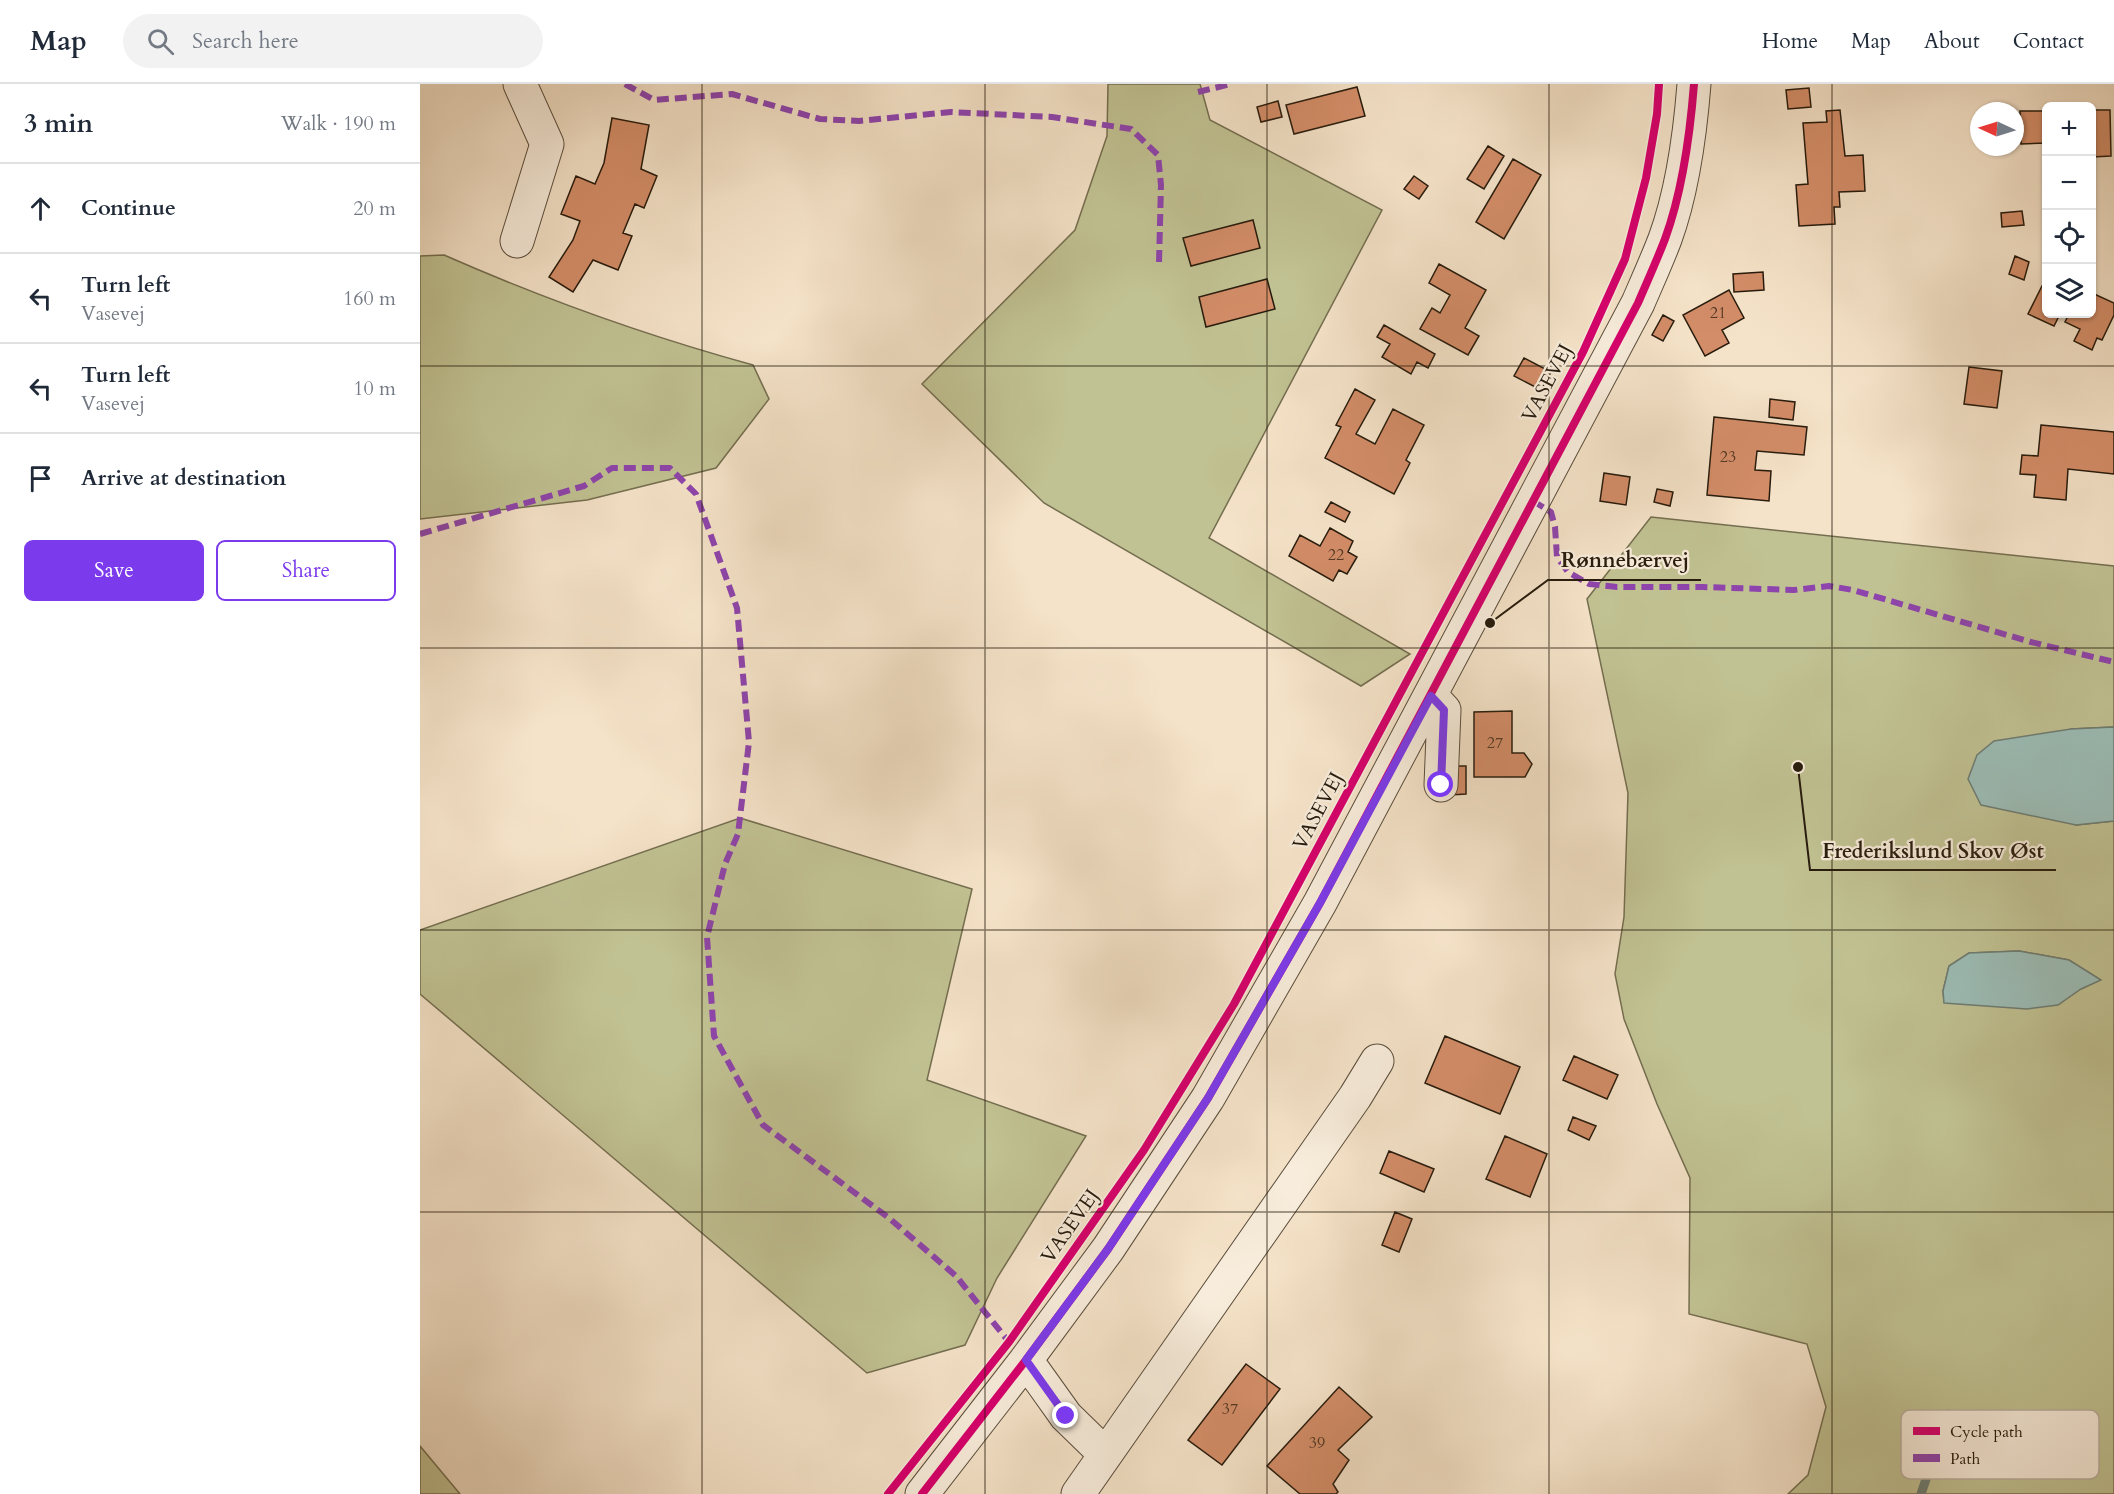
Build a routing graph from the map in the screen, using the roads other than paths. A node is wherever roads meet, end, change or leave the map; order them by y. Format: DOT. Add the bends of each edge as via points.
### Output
graph roads {
  1 [pos="520,84"];
  2 [pos="1694,84"];
  3 [pos="517,241"];
  4 [pos="1431,696"];
  5 [pos="1441,785"];
  6 [pos="1377,1061"];
  7 [pos="1026,1360"];
  8 [pos="1093,1480"];
  9 [pos="922,1494"];
  1 -- 3 [label="street" via="548,144"];
  2 -- 4 [label="street" via="1680,181 1655,264"];
  4 -- 5 [label="street" via="1444,710"];
  4 -- 7 [label="street" via="1320,903 1208,1098 1108,1249"];
  6 -- 8 [label="street"];
  7 -- 8 [label="street" via="1066,1416"];
  7 -- 9 [label="street"];
}
